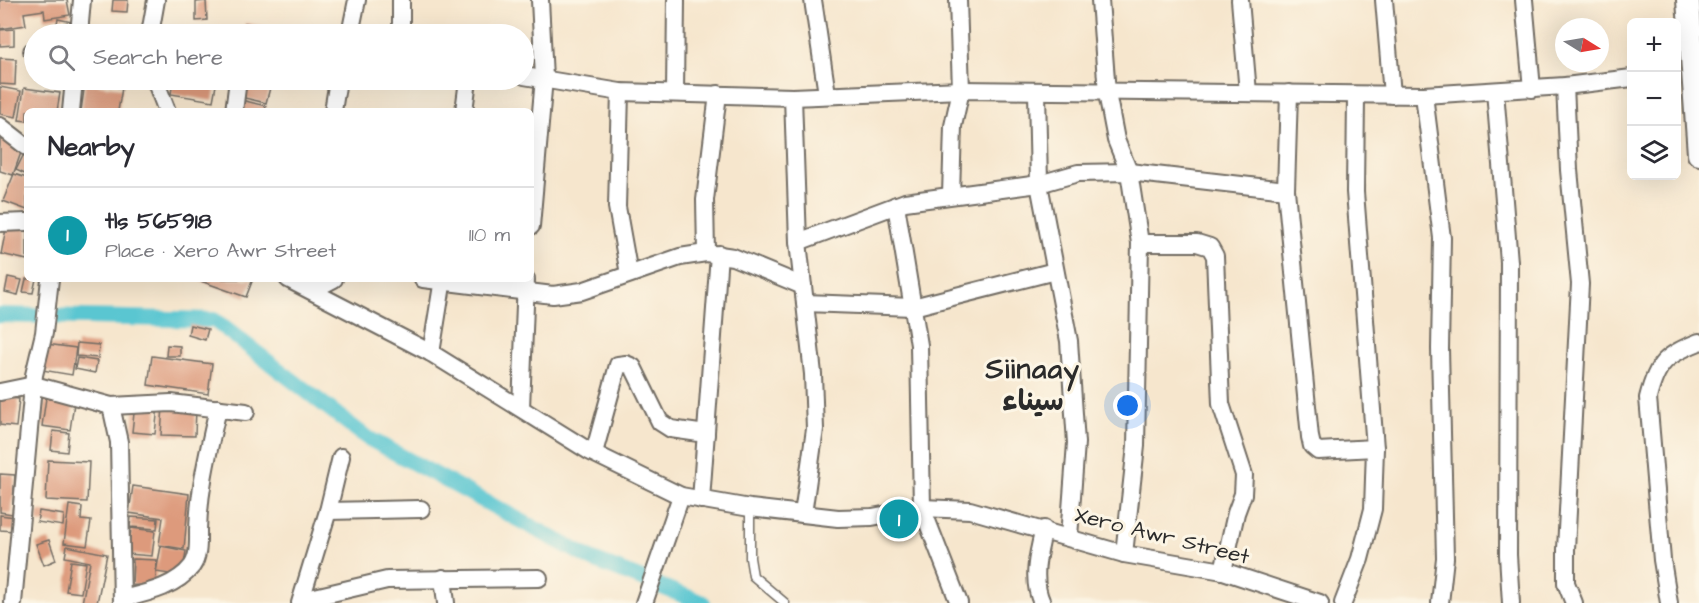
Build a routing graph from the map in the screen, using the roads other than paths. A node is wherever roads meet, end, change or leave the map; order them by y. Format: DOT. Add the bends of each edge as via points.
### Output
graph roads {
  1 [pos="82,0"];
  2 [pos="156,0"];
  3 [pos="357,0"];
  4 [pos="401,0"];
  5 [pos="540,0"];
  6 [pos="676,0"];
  7 [pos="813,0"];
  8 [pos="958,0"];
  9 [pos="1100,0"];
  10 [pos="1240,0"];
  11 [pos="1384,0"];
  12 [pos="1524,0"];
  13 [pos="1688,0"];
  14 [pos="80,24"];
  15 [pos="152,24"];
  16 [pos="352,24"];
  17 [pos="401,24"];
  18 [pos="1684,72"];
  19 [pos="534,77"];
  20 [pos="544,78"];
  21 [pos="1627,79"];
  22 [pos="1565,86"];
  23 [pos="1532,88"];
  24 [pos="73,90"];
  25 [pos="159,90"];
  26 [pos="237,90"];
  27 [pos="336,90"];
  28 [pos="467,90"];
  29 [pos="961,90"];
  30 [pos="1495,91"];
  31 [pos="620,92"];
  32 [pos="1037,92"];
  33 [pos="675,93"];
  34 [pos="1107,93"];
  35 [pos="1248,93"];
  36 [pos="1289,93"];
  37 [pos="718,94"];
  38 [pos="827,94"];
  39 [pos="1392,95"];
  40 [pos="1424,95"];
  41 [pos="1356,96"];
  42 [pos="793,97"];
  43 [pos="71,108"];
  44 [pos="166,108"];
  45 [pos="234,108"];
  46 [pos="333,108"];
  47 [pos="464,108"];
  48 [pos="0,126"];
  49 [pos="24,145"];
  50 [pos="1699,154"];
  51 [pos="1129,172"];
  52 [pos="1038,184"];
  53 [pos="1286,190"];
  54 [pos="534,192"];
  55 [pos="951,195"];
  56 [pos="896,205"];
  57 [pos="24,222"];
  58 [pos="0,223"];
  59 [pos="798,242"];
  60 [pos="1140,243"];
  61 [pos="712,253"];
  62 [pos="1055,271"];
  63 [pos="628,274"];
  64 [pos="50,282"];
  65 [pos="442,282"];
  66 [pos="476,282"];
  67 [pos="308,285"];
  68 [pos="526,285"];
  69 [pos="803,286"];
  70 [pos="805,303"];
  71 [pos="913,307"];
  72 [pos="1699,342"];
  73 [pos="431,353"];
  74 [pos="34,385"];
  75 [pos="0,392"];
  76 [pos="111,406"];
  77 [pos="218,408"];
  78 [pos="520,408"];
  79 [pos="246,412"];
  80 [pos="706,434"];
  81 [pos="1375,448"];
  82 [pos="594,453"];
  83 [pos="341,457"];
  84 [pos="681,496"];
  85 [pos="701,500"];
  86 [pos="922,507"];
  87 [pos="750,508"];
  88 [pos="421,509"];
  89 [pos="328,511"];
  90 [pos="803,514"];
  91 [pos="1044,529"];
  92 [pos="1069,537"];
  93 [pos="1124,554"];
  94 [pos="1223,571"];
  95 [pos="443,578"];
  96 [pos="539,578"];
  97 [pos="122,601"];
  98 [pos="301,602"];
  99 [pos="13,603"];
  100 [pos="446,603"];
  101 [pos="644,603"];
  102 [pos="785,603"];
  103 [pos="959,603"];
  104 [pos="1042,603"];
  105 [pos="1320,603"];
  106 [pos="1343,603"];
  107 [pos="1440,603"];
  108 [pos="1511,603"];
  109 [pos="1574,603"];
  110 [pos="1669,603"];
  1 -- 14 [label="street"];
  2 -- 15 [label="street"];
  3 -- 16 [label="street"];
  4 -- 17 [label="street"];
  5 -- 20 [label="street"];
  6 -- 33 [label="street"];
  7 -- 38 [label="street"];
  8 -- 29 [label="street"];
  9 -- 34 [label="street"];
  10 -- 35 [label="street"];
  11 -- 39 [label="street"];
  12 -- 23 [label="street"];
  13 -- 18 [label="main road"];
  18 -- 50 [label="main road"];
  19 -- 20 [label="street"];
  20 -- 31 [label="street"];
  20 -- 54 [label="street"];
  21 -- 22 [label="street"];
  22 -- 23 [label="street"];
  22 -- 109 [label="street" via="1580,284 1566,549 1566,583"];
  23 -- 30 [label="street"];
  24 -- 43 [label="street"];
  25 -- 44 [label="street"];
  26 -- 45 [label="street"];
  27 -- 46 [label="street"];
  28 -- 47 [label="street"];
  29 -- 32 [label="street"];
  29 -- 38 [label="street"];
  29 -- 55 [label="street" via="953,126"];
  30 -- 40 [label="street"];
  30 -- 108 [label="street" via="1509,262"];
  31 -- 33 [label="street"];
  31 -- 63 [label="street" via="617,207"];
  32 -- 34 [label="street"];
  32 -- 52 [label="street"];
  33 -- 37 [label="street"];
  34 -- 35 [label="street"];
  34 -- 51 [label="street" via="1116,140"];
  35 -- 36 [label="street"];
  36 -- 41 [label="street"];
  36 -- 53 [label="street"];
  37 -- 42 [label="street"];
  37 -- 61 [label="street" via="705,200"];
  38 -- 42 [label="street"];
  39 -- 40 [label="street"];
  39 -- 41 [label="street"];
  40 -- 107 [label="street" via="1442,238 1440,349 1445,558"];
  41 -- 81 [label="street" via="1355,192"];
  42 -- 59 [label="street"];
  48 -- 49 [label="street"];
  51 -- 52 [label="street" via="1078,173"];
  51 -- 53 [label="street"];
  51 -- 60 [label="street"];
  52 -- 55 [label="street"];
  52 -- 62 [label="street"];
  53 -- 81 [label="street" via="1312,446 1318,451"];
  55 -- 56 [label="street"];
  56 -- 59 [label="street"];
  56 -- 71 [label="street"];
  57 -- 58 [label="street"];
  59 -- 69 [label="street"];
  60 -- 93 [label="street" via="1136,446"];
  60 -- 94 [label="street" via="1197,243 1210,247 1215,256 1221,404 1244,475 1243,495"];
  61 -- 63 [label="street" via="680,257"];
  61 -- 69 [label="street" via="733,256"];
  61 -- 80 [label="street"];
  62 -- 71 [label="street"];
  62 -- 92 [label="street" via="1069,341 1075,431"];
  63 -- 68 [label="street" via="569,294 553,295"];
  64 -- 74 [label="street"];
  65 -- 73 [label="street"];
  66 -- 68 [label="street"];
  67 -- 73 [label="street, Xero Awr Street"];
  68 -- 78 [label="street"];
  69 -- 70 [label="street"];
  70 -- 71 [label="street"];
  70 -- 90 [label="street" via="815,429"];
  71 -- 86 [label="street" via="920,345"];
  72 -- 110 [label="street" via="1674,352 1661,363 1648,398"];
  73 -- 78 [label="street, Xero Awr Street"];
  74 -- 75 [label="street"];
  74 -- 76 [label="street"];
  74 -- 99 [label="street"];
  76 -- 77 [label="street" via="156,403"];
  76 -- 97 [label="street" via="119,442"];
  77 -- 79 [label="street"];
  77 -- 97 [label="street" via="203,475 194,564 153,591"];
  78 -- 82 [label="street, Xero Awr Street"];
  80 -- 82 [label="street" via="671,429 660,422 633,367 618,365"];
  80 -- 85 [label="street"];
  81 -- 106 [label="street" via="1373,509"];
  82 -- 84 [label="street, Xero Awr Street"];
  83 -- 89 [label="street"];
  84 -- 85 [label="street, Xero Awr Street"];
  84 -- 101 [label="street"];
  85 -- 87 [label="street, Xero Awr Street"];
  86 -- 90 [label="street, Xero Awr Street" via="872,517"];
  86 -- 91 [label="street, Xero Awr Street" via="970,510"];
  86 -- 103 [label="street"];
  87 -- 90 [label="street, Xero Awr Street"];
  87 -- 102 [label="lane" via="753,576"];
  88 -- 89 [label="street"];
  89 -- 98 [label="street"];
  91 -- 92 [label="street, Xero Awr Street"];
  91 -- 104 [label="street" via="1036,577"];
  92 -- 93 [label="street, Xero Awr Street"];
  93 -- 94 [label="street, Xero Awr Street"];
  94 -- 105 [label="street, Xero Awr Street"];
  95 -- 96 [label="street"];
  95 -- 98 [label="street" via="365,583"];
  95 -- 100 [label="street"];
}
